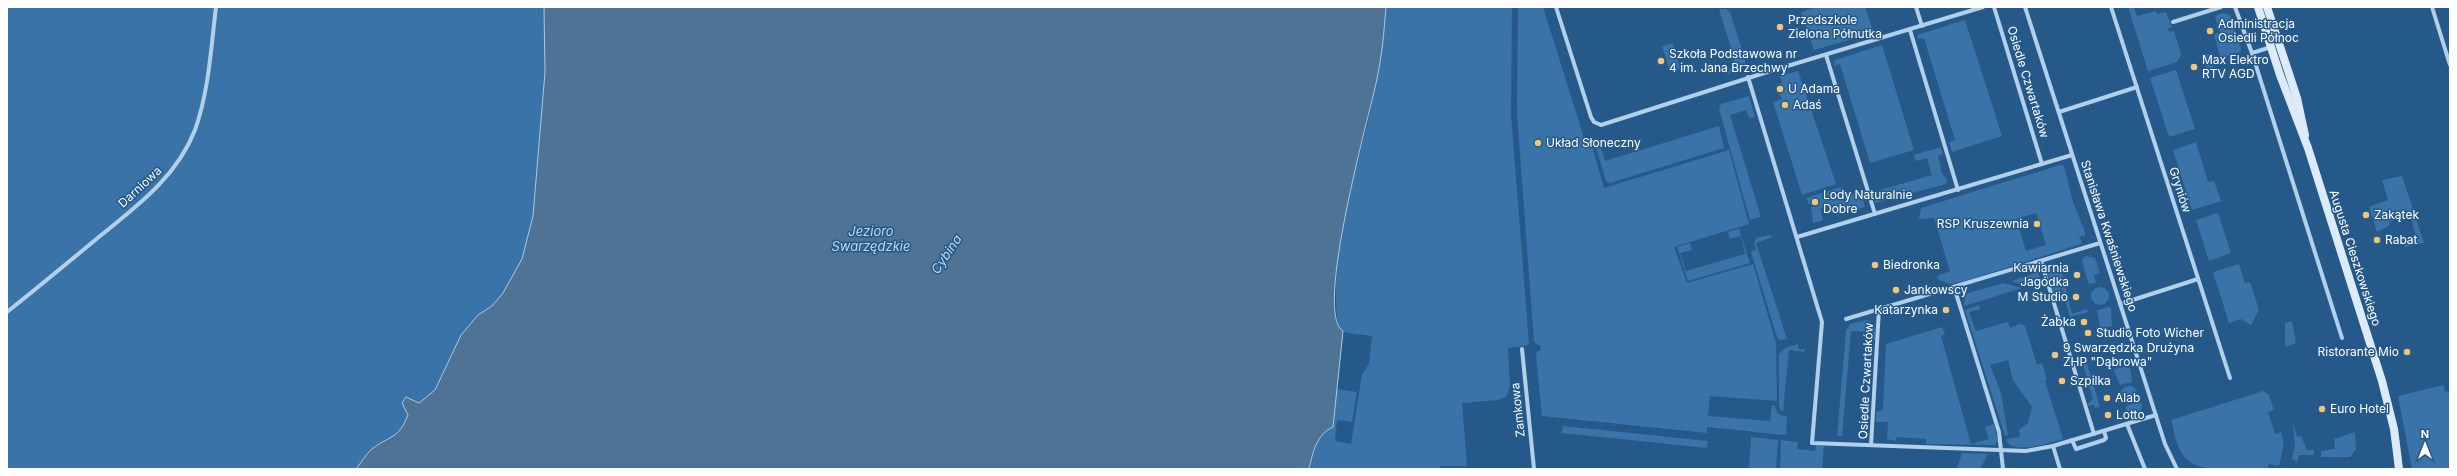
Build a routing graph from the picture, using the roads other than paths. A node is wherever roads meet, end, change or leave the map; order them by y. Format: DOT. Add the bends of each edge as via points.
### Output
graph roads {
  1 [pos="216,7"];
  2 [pos="1556,7"];
  3 [pos="1916,7"];
  4 [pos="1983,7"];
  5 [pos="1994,7"];
  6 [pos="2025,7"];
  7 [pos="2111,7"];
  8 [pos="2221,7"];
  9 [pos="2235,7"];
  10 [pos="2258,7"];
  11 [pos="2268,7"];
  12 [pos="2432,7"];
  13 [pos="2173,22"];
  14 [pos="1922,26"];
  15 [pos="1910,30"];
  16 [pos="2280,45"];
  17 [pos="2270,47"];
  18 [pos="2252,53"];
  19 [pos="1826,55"];
  20 [pos="2450,65"];
  21 [pos="1748,77"];
  22 [pos="2136,87"];
  23 [pos="2059,112"];
  24 [pos="2308,148"];
  25 [pos="2072,154"];
  26 [pos="2042,164"];
  27 [pos="1958,190"];
  28 [pos="1875,214"];
  29 [pos="1797,237"];
  30 [pos="2100,243"];
  31 [pos="2041,261"];
  32 [pos="2198,279"];
  33 [pos="1954,287"];
  34 [pos="2120,304"];
  35 [pos="1879,310"];
  36 [pos="7,312"];
  37 [pos="1846,319"];
  38 [pos="2342,338"];
  39 [pos="1522,349"];
  40 [pos="2230,378"];
  41 [pos="2156,415"];
  42 [pos="2127,424"];
  43 [pos="2104,431"];
  44 [pos="2094,434"];
  45 [pos="2072,440"];
  46 [pos="1871,445"];
  47 [pos="2053,446"];
  48 [pos="2001,451"];
  49 [pos="2398,457"];
  50 [pos="1534,469"];
  51 [pos="2003,469"];
  52 [pos="2060,469"];
  53 [pos="2145,469"];
  54 [pos="2177,469"];
  55 [pos="2395,469"];
  56 [pos="2399,469"];
  1 -- 36 [label="street, Darniowa" via="203,101 194,130 168,176 143,200"];
  2 -- 21 [label="street" via="1591,117 1596,124 1606,124"];
  3 -- 14 [label="street"];
  4 -- 14 [label="street"];
  5 -- 26 [label="street, Osiedle Czwartaków"];
  6 -- 23 [label="street, Stanisława Kwaśniewskiego"];
  7 -- 22 [label="street, Gryniów"];
  8 -- 13 [label="street"];
  9 -- 18 [label="street"];
  10 -- 17 [label="street, Augusta Cieszkowskiego"];
  11 -- 16 [label="street, Augusta Cieszkowskiego"];
  12 -- 20 [label="street"];
  14 -- 15 [label="street"];
  15 -- 19 [label="street"];
  15 -- 27 [label="street"];
  16 -- 17 [label="street"];
  16 -- 24 [label="street, Augusta Cieszkowskiego" via="2297,98"];
  17 -- 18 [label="street"];
  17 -- 24 [label="street, Augusta Cieszkowskiego"];
  18 -- 38 [label="street"];
  19 -- 21 [label="street"];
  19 -- 28 [label="street"];
  21 -- 29 [label="street"];
  22 -- 23 [label="street"];
  22 -- 32 [label="street, Gryniów"];
  23 -- 25 [label="street, Stanisława Kwaśniewskiego"];
  24 -- 49 [label="street, Augusta Cieszkowskiego" via="2387,399"];
  25 -- 26 [label="street"];
  25 -- 30 [label="street, Stanisława Kwaśniewskiego"];
  26 -- 27 [label="street"];
  27 -- 28 [label="street"];
  28 -- 29 [label="street"];
  29 -- 46 [label="street" via="1822,326 1812,443"];
  30 -- 31 [label="street, Osiedle Czwartaków"];
  30 -- 34 [label="street, Stanisława Kwaśniewskiego"];
  31 -- 33 [label="street, Osiedle Czwartaków"];
  31 -- 44 [label="street"];
  32 -- 34 [label="street"];
  32 -- 40 [label="street, Gryniów"];
  33 -- 35 [label="street, Osiedle Czwartaków"];
  33 -- 48 [label="street" via="1999,432"];
  34 -- 41 [label="street, Stanisława Kwaśniewskiego"];
  35 -- 37 [label="street, Osiedle Czwartaków"];
  35 -- 46 [label="street, Osiedle Czwartaków"];
  39 -- 50 [label="street, Zamkowa"];
  41 -- 42 [label="street, Osiedle Czwartaków"];
  41 -- 54 [label="street, Stanisława Kwaśniewskiego" via="2167,451"];
  42 -- 43 [label="street, Osiedle Czwartaków"];
  42 -- 53 [label="street"];
  43 -- 44 [label="street, Osiedle Czwartaków"];
  43 -- 45 [label="street" via="2104,440 2076,449"];
  44 -- 45 [label="street, Osiedle Czwartaków"];
  45 -- 47 [label="street, Osiedle Czwartaków"];
  46 -- 48 [label="street, Osiedle Czwartaków"];
  47 -- 48 [label="street, Osiedle Czwartaków" via="2026,451"];
  47 -- 52 [label="street"];
  48 -- 51 [label="street"];
  49 -- 55 [label="street"];
  49 -- 56 [label="street, Augusta Cieszkowskiego"];
}
